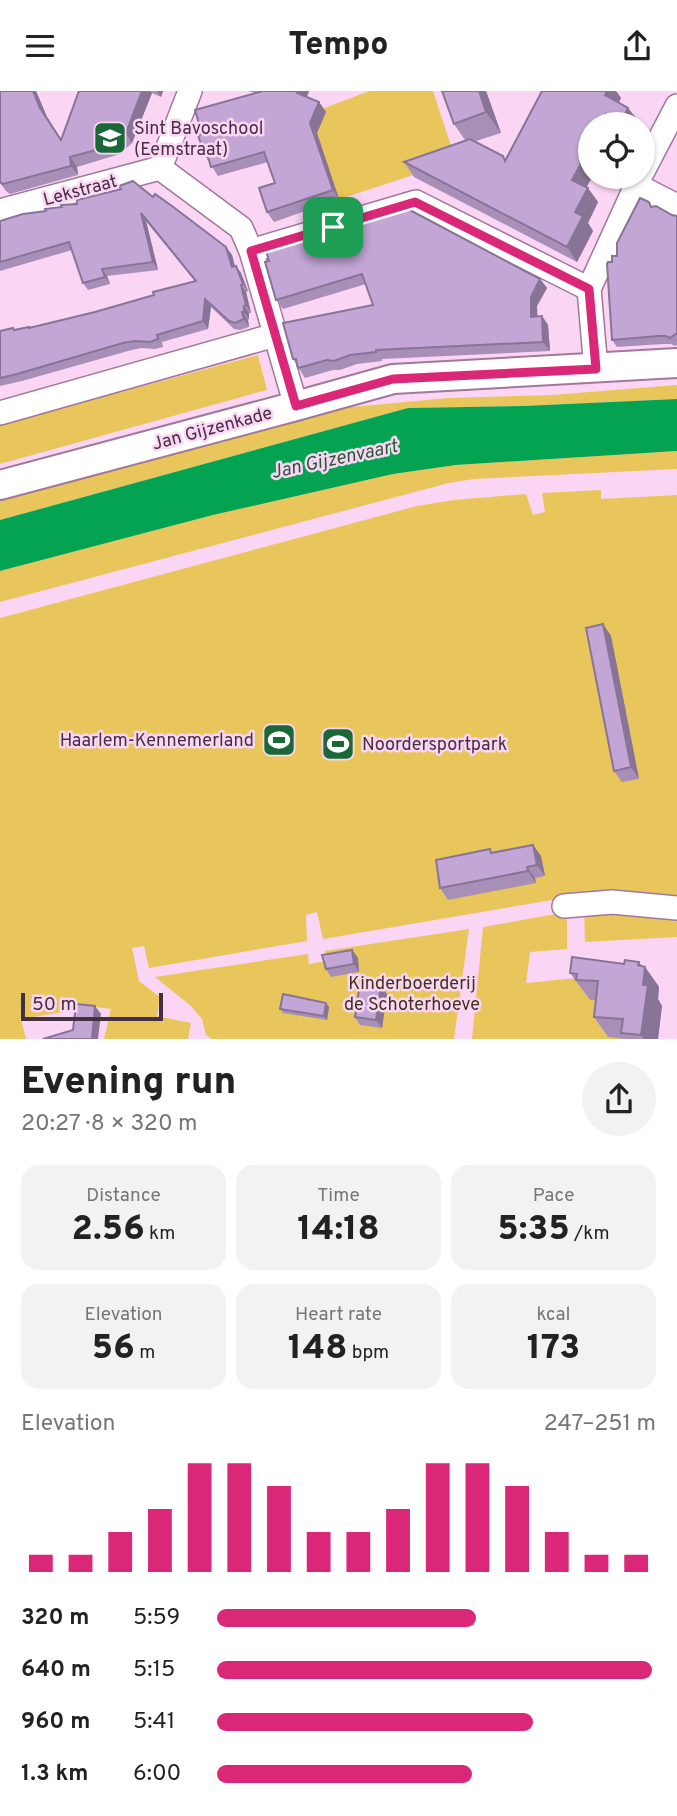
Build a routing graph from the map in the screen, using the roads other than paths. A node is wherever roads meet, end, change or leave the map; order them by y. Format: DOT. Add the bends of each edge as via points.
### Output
graph roads {
  1 [pos="190,91"];
  2 [pos="677,106"];
  3 [pos="655,148"];
  4 [pos="160,168"];
  5 [pos="634,189"];
  6 [pos="654,189"];
  7 [pos="677,206"];
  8 [pos="0,211"];
  9 [pos="251,251"];
  10 [pos="589,289"];
  11 [pos="275,335"];
  12 [pos="677,363"];
  13 [pos="596,369"];
  14 [pos="296,406"];
  15 [pos="0,413"];
  16 [pos="0,485"];
  17 [pos="564,906"];
  18 [pos="677,908"];
  1 -- 4 [label="street"];
  2 -- 3 [label="street"];
  4 -- 8 [label="street, Lekstraat"];
  4 -- 9 [label="street" via="241,228"];
  5 -- 10 [label="street"];
  6 -- 7 [label="street"];
  9 -- 10 [label="street" via="415,202"];
  9 -- 11 [label="street"];
  10 -- 13 [label="street"];
  11 -- 14 [label="street"];
  11 -- 15 [label="street"];
  12 -- 13 [label="street, Jan Gijzenkade"];
  13 -- 14 [label="street, Jan Gijzenkade" via="393,379"];
  14 -- 16 [label="street, Jan Gijzenkade"];
  17 -- 18 [label="street" via="612,902"];
}
